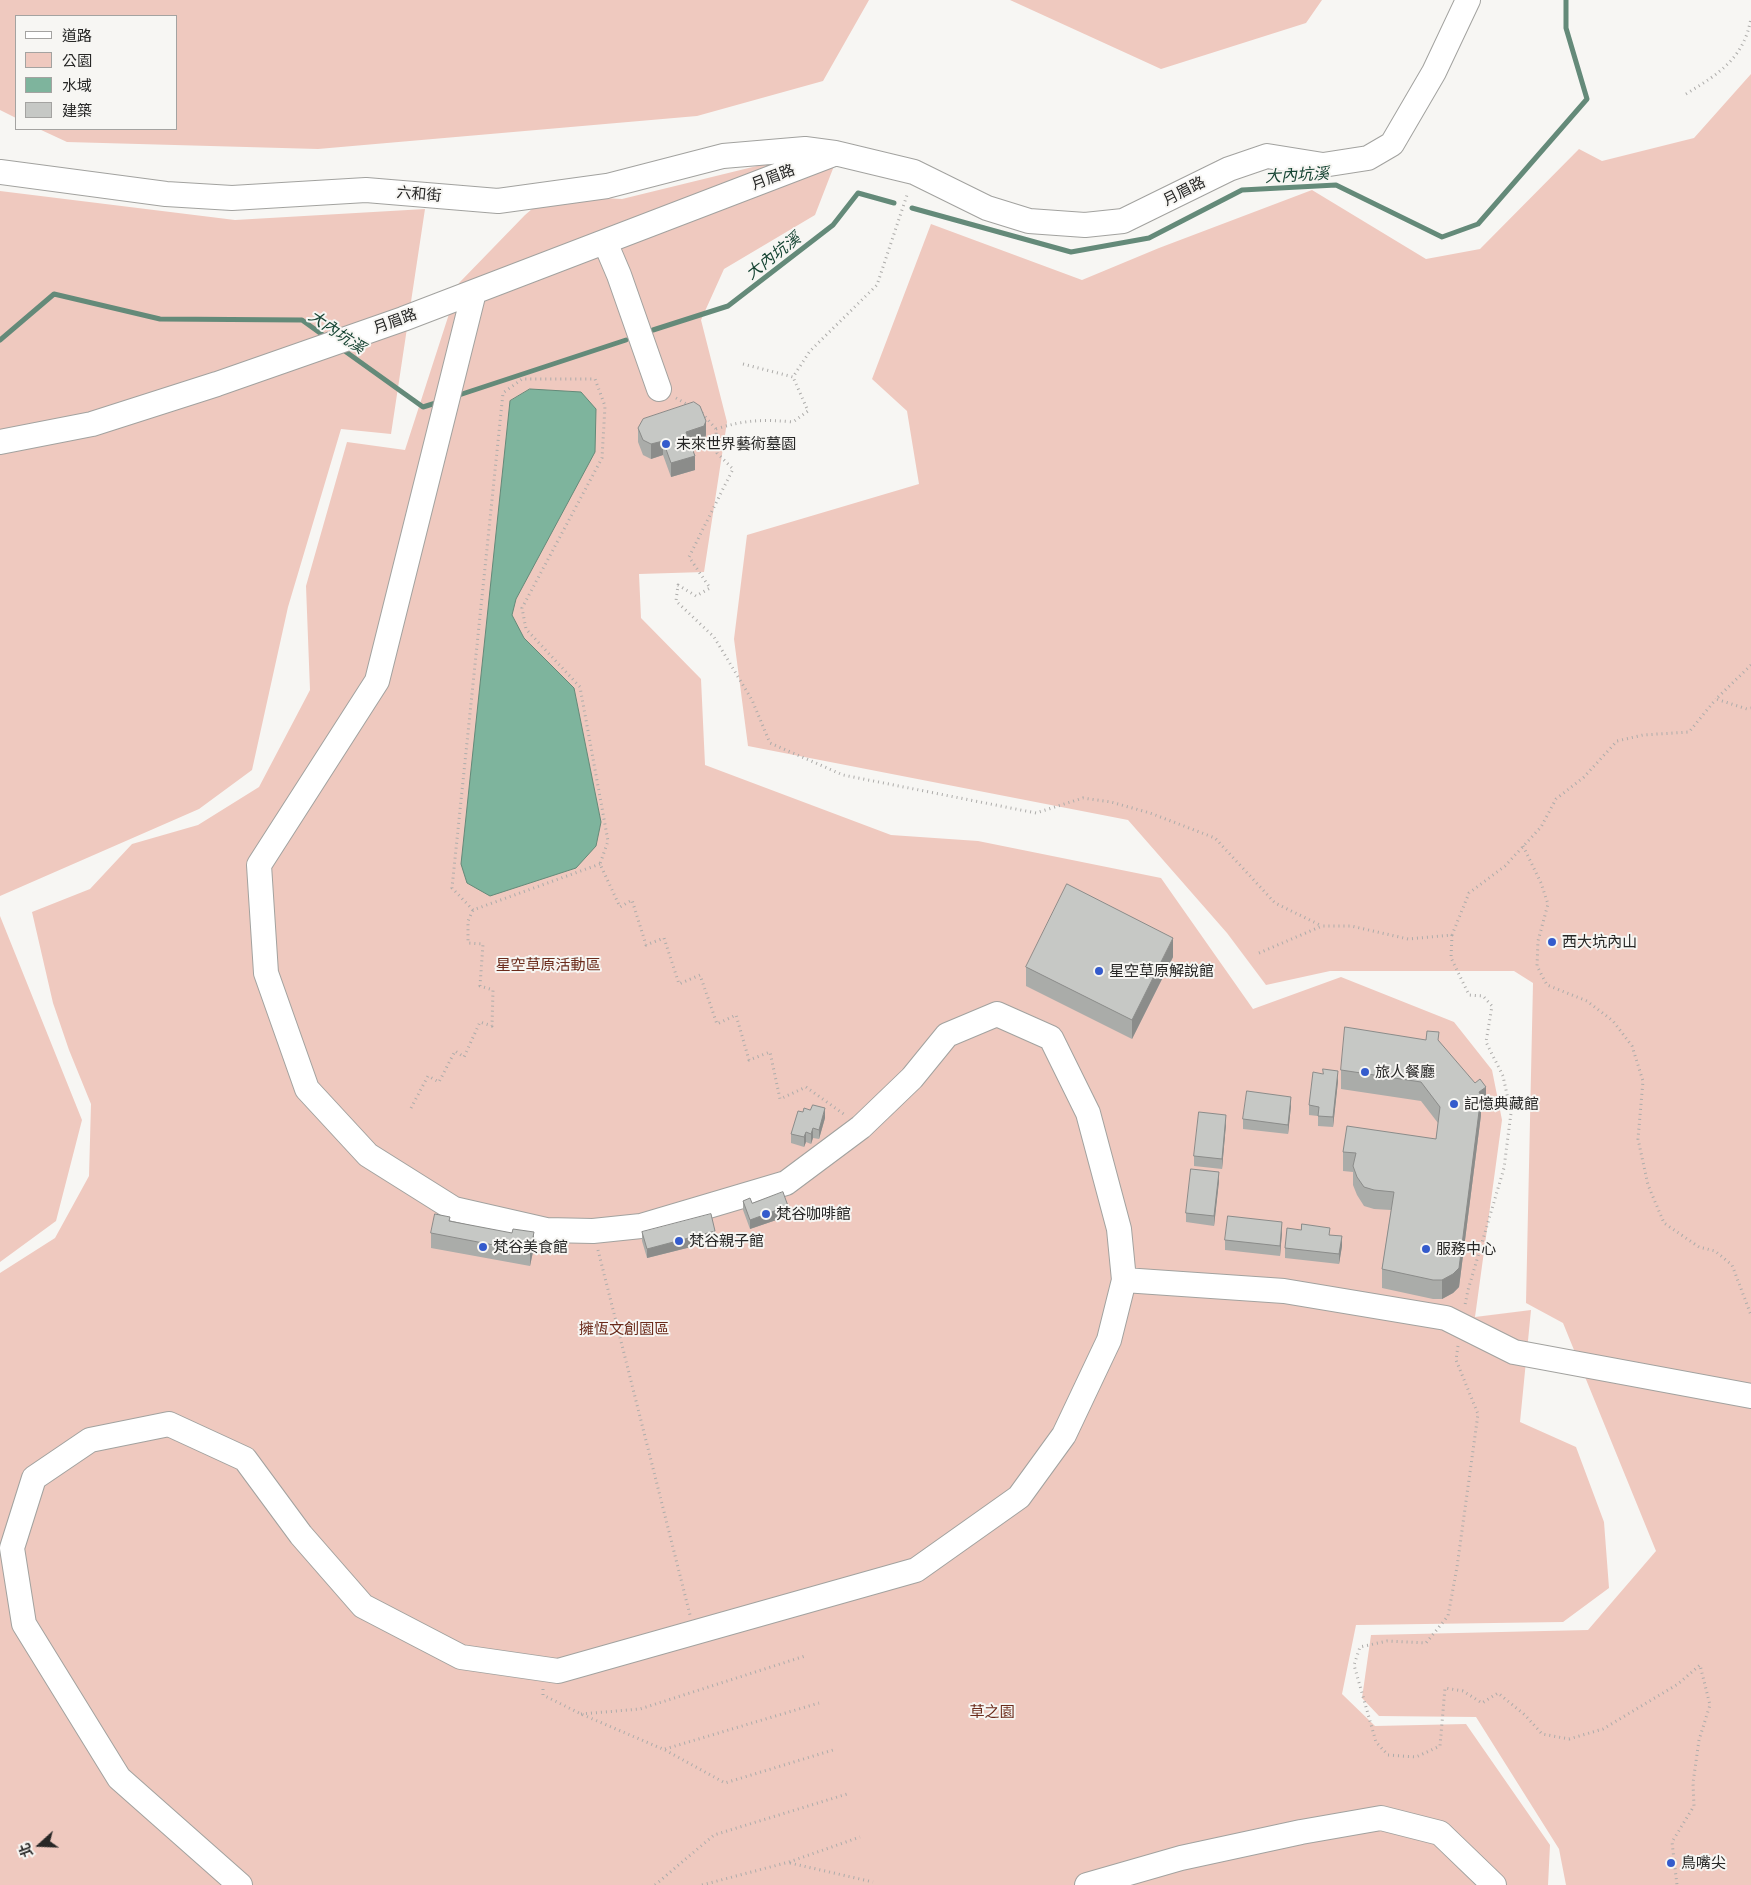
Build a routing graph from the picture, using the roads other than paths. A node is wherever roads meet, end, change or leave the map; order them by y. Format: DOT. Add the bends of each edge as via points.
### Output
graph roads {
  1 [pos="1468,0"];
  2 [pos="835,153"];
  3 [pos="0,172"];
  4 [pos="605,242"];
  5 [pos="474,292"];
  6 [pos="659,389"];
  7 [pos="0,442"];
  8 [pos="1124,1280"];
  9 [pos="1751,1396"];
  10 [pos="240,1885"];
  11 [pos="1087,1885"];
  12 [pos="1494,1885"];
  1 -- 2 [label="street, 月眉路" via="1434,72 1392,144 1368,158 1323,165 1267,156 1229,168 1123,221 1085,225 1029,221 987,208 914,172"];
  2 -- 3 [label="street, 六和街" via="805,149 724,156 607,186 498,201 366,190 222,198 166,194"];
  2 -- 4 [label="street, 月眉路"];
  4 -- 5 [label="street, 月眉路"];
  4 -- 6 [label="street"];
  5 -- 7 [label="street, 月眉路" via="217,384 92,424"];
  5 -- 8 [label="street" via="377,681 259,865 266,973 307,1089 368,1155 454,1209 546,1230 594,1231 641,1226 786,1183 861,1127 912,1078 947,1035 997,1014 1051,1038 1088,1114 1119,1229"];
  8 -- 9 [label="street" via="1284,1291 1446,1318 1514,1352"];
  8 -- 10 [label="street" via="1109,1340 1064,1436 1019,1497 916,1570 558,1671 461,1657 363,1606 301,1535 245,1459 169,1424 90,1440 34,1478 12,1548 24,1624 119,1778"];
  11 -- 12 [label="street" via="1181,1858 1381,1818 1440,1833"];
}
